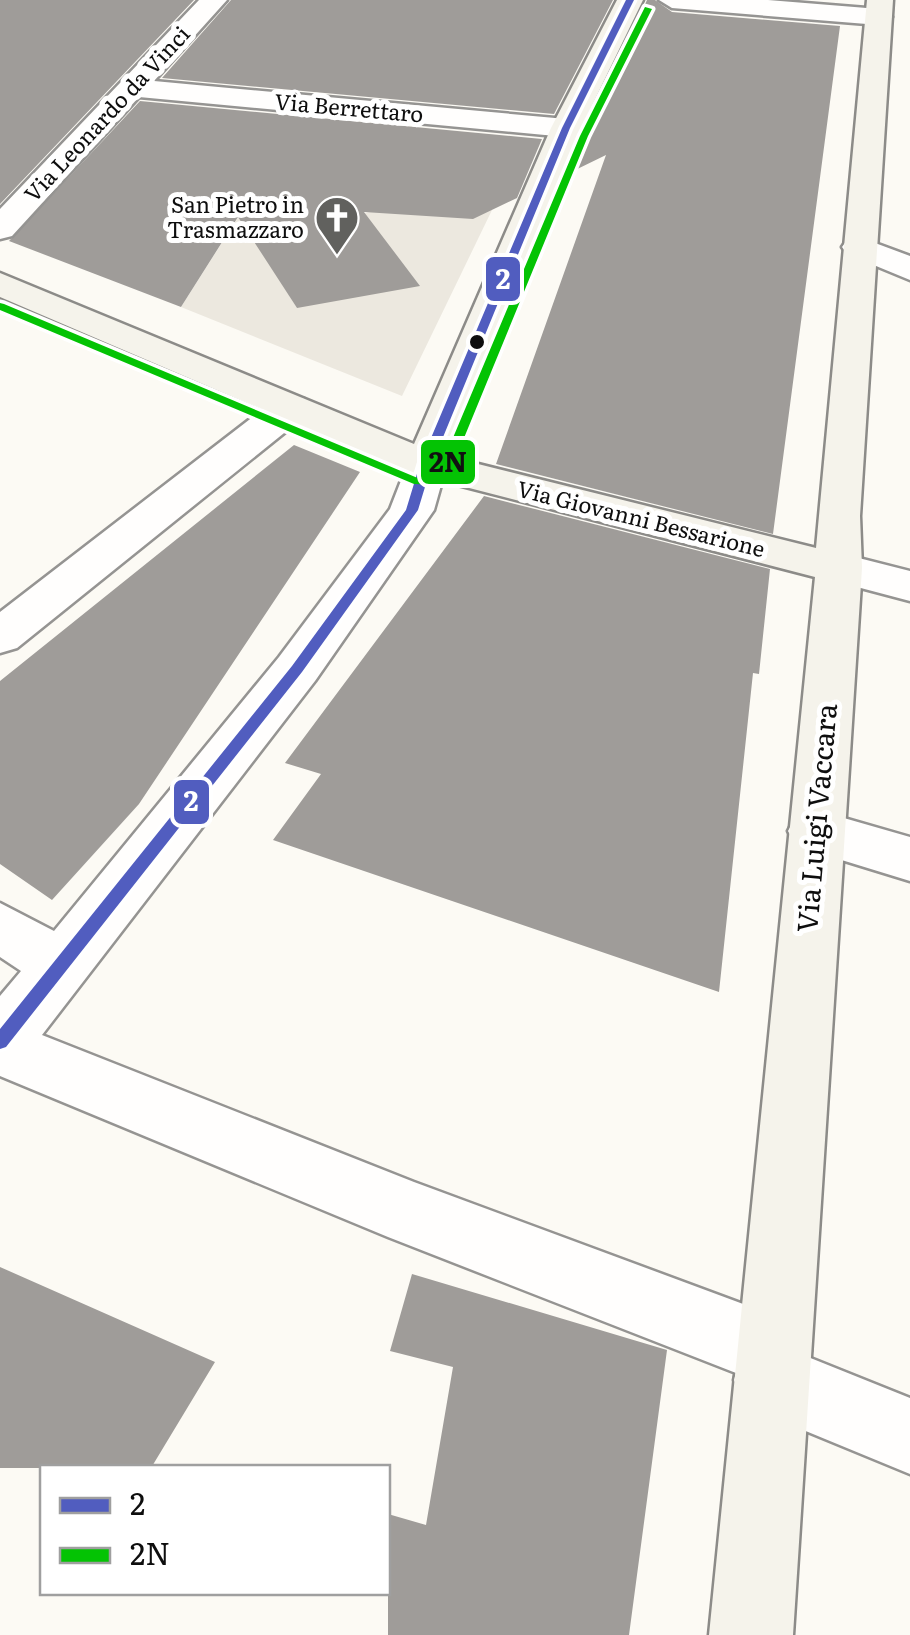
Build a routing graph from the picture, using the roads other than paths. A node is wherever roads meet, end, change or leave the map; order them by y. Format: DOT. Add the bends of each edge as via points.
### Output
graph roads {
  1 [pos="214,0"];
  2 [pos="630,0"];
  3 [pos="672,0"];
  4 [pos="879,8"];
  5 [pos="132,88"];
  6 [pos="566,128"];
  7 [pos="0,228"];
  8 [pos="859,247"];
  9 [pos="910,268"];
  10 [pos="0,284"];
  11 [pos="290,408"];
  12 [pos="426,464"];
  13 [pos="839,568"];
  14 [pos="910,586"];
  15 [pos="0,637"];
  16 [pos="816,831"];
  17 [pos="910,859"];
  18 [pos="0,927"];
  19 [pos="63,966"];
  20 [pos="0,1044"];
  21 [pos="772,1365"];
  22 [pos="910,1436"];
  23 [pos="751,1635"];
  1 -- 5 [label="street, Via Leonardo da Vinci"];
  2 -- 6 [label="main road"];
  3 -- 4 [label="street"];
  4 -- 8 [label="main road, Via Luigi Vaccara"];
  5 -- 6 [label="street, Via Berrettaro"];
  5 -- 7 [label="street, Via Leonardo da Vinci"];
  6 -- 12 [label="main road"];
  8 -- 9 [label="street"];
  8 -- 13 [label="main road, Via Luigi Vaccara"];
  10 -- 11 [label="main road, Via Giovanni Bessarione"];
  11 -- 12 [label="main road, Via Giovanni Bessarione"];
  11 -- 15 [label="street"];
  12 -- 13 [label="main road, Via Giovanni Bessarione"];
  12 -- 19 [label="street" via="412,510 343,606"];
  13 -- 14 [label="street"];
  13 -- 16 [label="main road, Via Luigi Vaccara"];
  16 -- 17 [label="street"];
  16 -- 21 [label="main road, Via Luigi Vaccara"];
  18 -- 19 [label="street"];
  19 -- 20 [label="street"];
  20 -- 21 [label="street"];
  21 -- 22 [label="street"];
  21 -- 23 [label="main road, Via Luigi Vaccara"];
}
